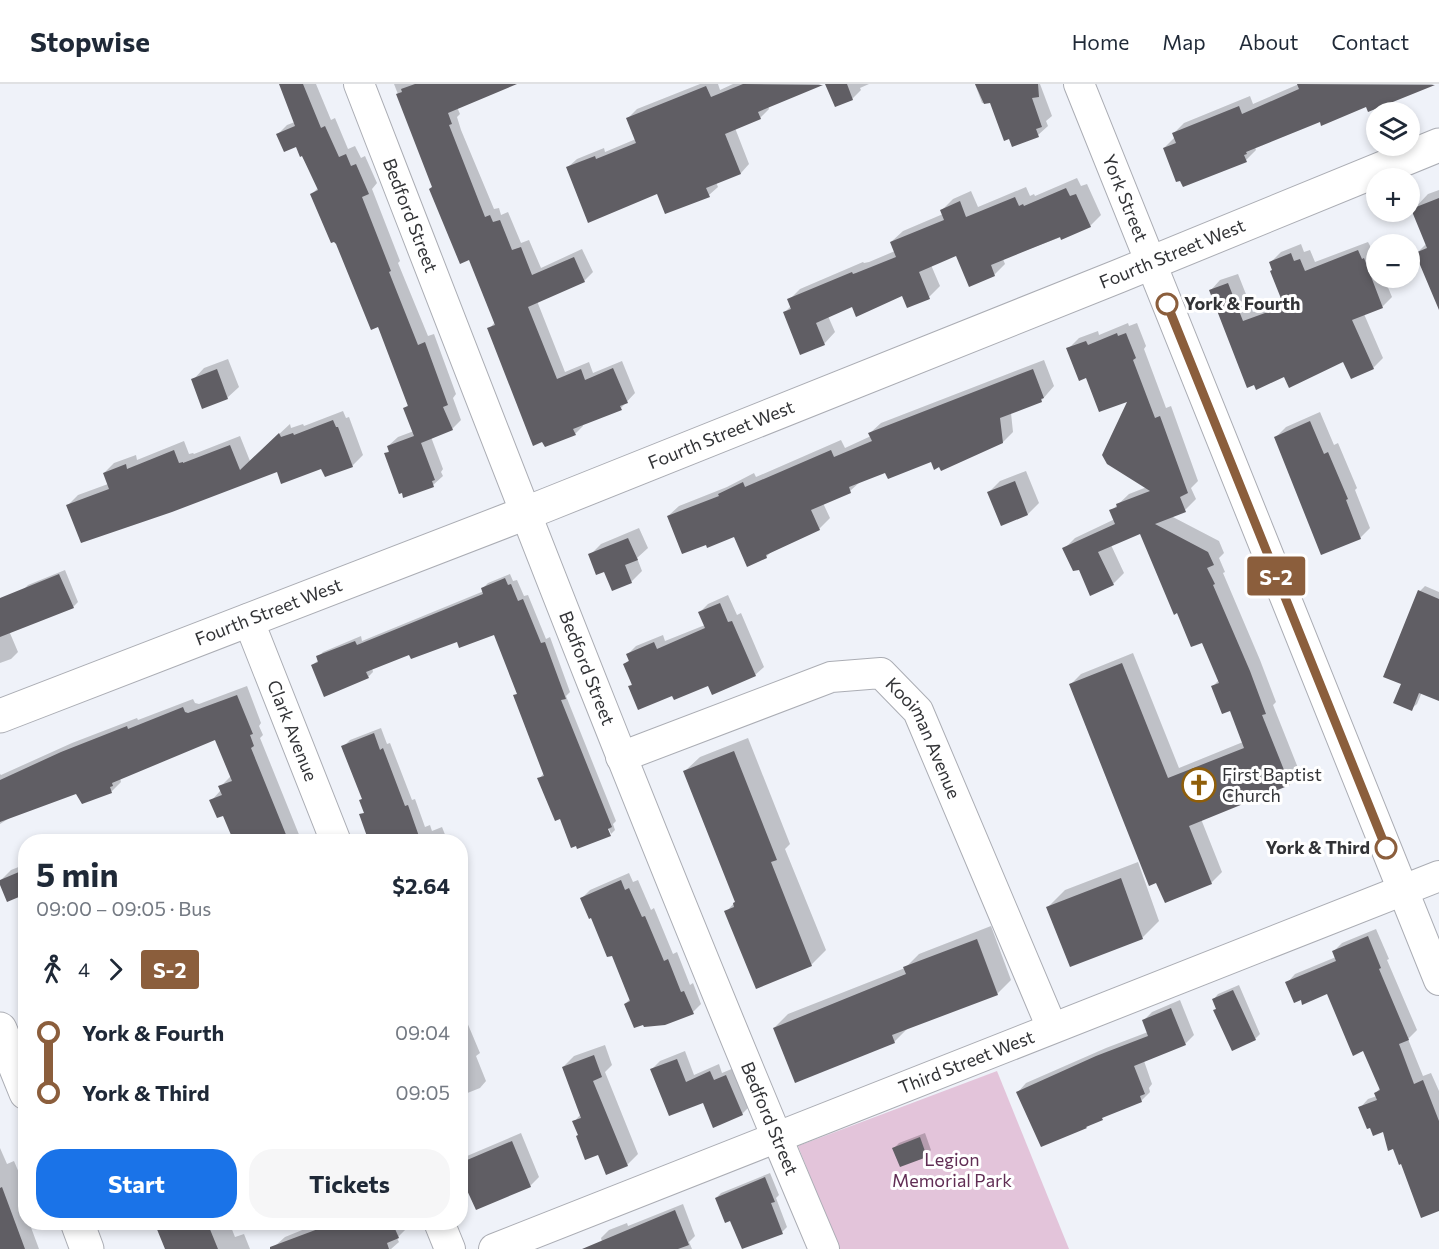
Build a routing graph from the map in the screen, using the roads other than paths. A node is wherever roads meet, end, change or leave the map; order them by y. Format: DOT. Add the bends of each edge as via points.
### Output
graph roads {
  1 [pos="359,84"];
  2 [pos="1079,84"];
  3 [pos="1439,146"];
  4 [pos="1151,264"];
  5 [pos="525,513"];
  6 [pos="248,619"];
  7 [pos="0,716"];
  8 [pos="621,757"];
  9 [pos="333,834"];
  10 [pos="1439,876"];
  11 [pos="1403,891"];
  12 [pos="1439,980"];
  13 [pos="1052,1028"];
  14 [pos="0,1029"];
  15 [pos="18,1073"];
  16 [pos="776,1136"];
  17 [pos="80,1230"];
  18 [pos="442,1230"];
  19 [pos="87,1249"];
  20 [pos="450,1249"];
  21 [pos="494,1249"];
  22 [pos="824,1249"];
  1 -- 5 [label="street, Bedford Street"];
  2 -- 4 [label="street, York Street"];
  3 -- 4 [label="street, Fourth Street West"];
  4 -- 5 [label="street, Fourth Street West"];
  4 -- 11 [label="street, York Street"];
  5 -- 6 [label="street, Fourth Street West"];
  5 -- 8 [label="street, Bedford Street"];
  6 -- 7 [label="street, Fourth Street West"];
  6 -- 9 [label="street, Clark Avenue"];
  8 -- 13 [label="street, Kooiman Avenue" via="831,677 881,673 918,711"];
  8 -- 16 [label="street, Bedford Street"];
  10 -- 11 [label="street, Third Street West"];
  11 -- 12 [label="street, York Street"];
  11 -- 13 [label="street, Third Street West"];
  13 -- 16 [label="street, Third Street West"];
  14 -- 15 [label="street"];
  16 -- 21 [label="street, Third Street West"];
  16 -- 22 [label="street, Bedford Street"];
  17 -- 19 [label="street"];
  18 -- 20 [label="street"];
}
